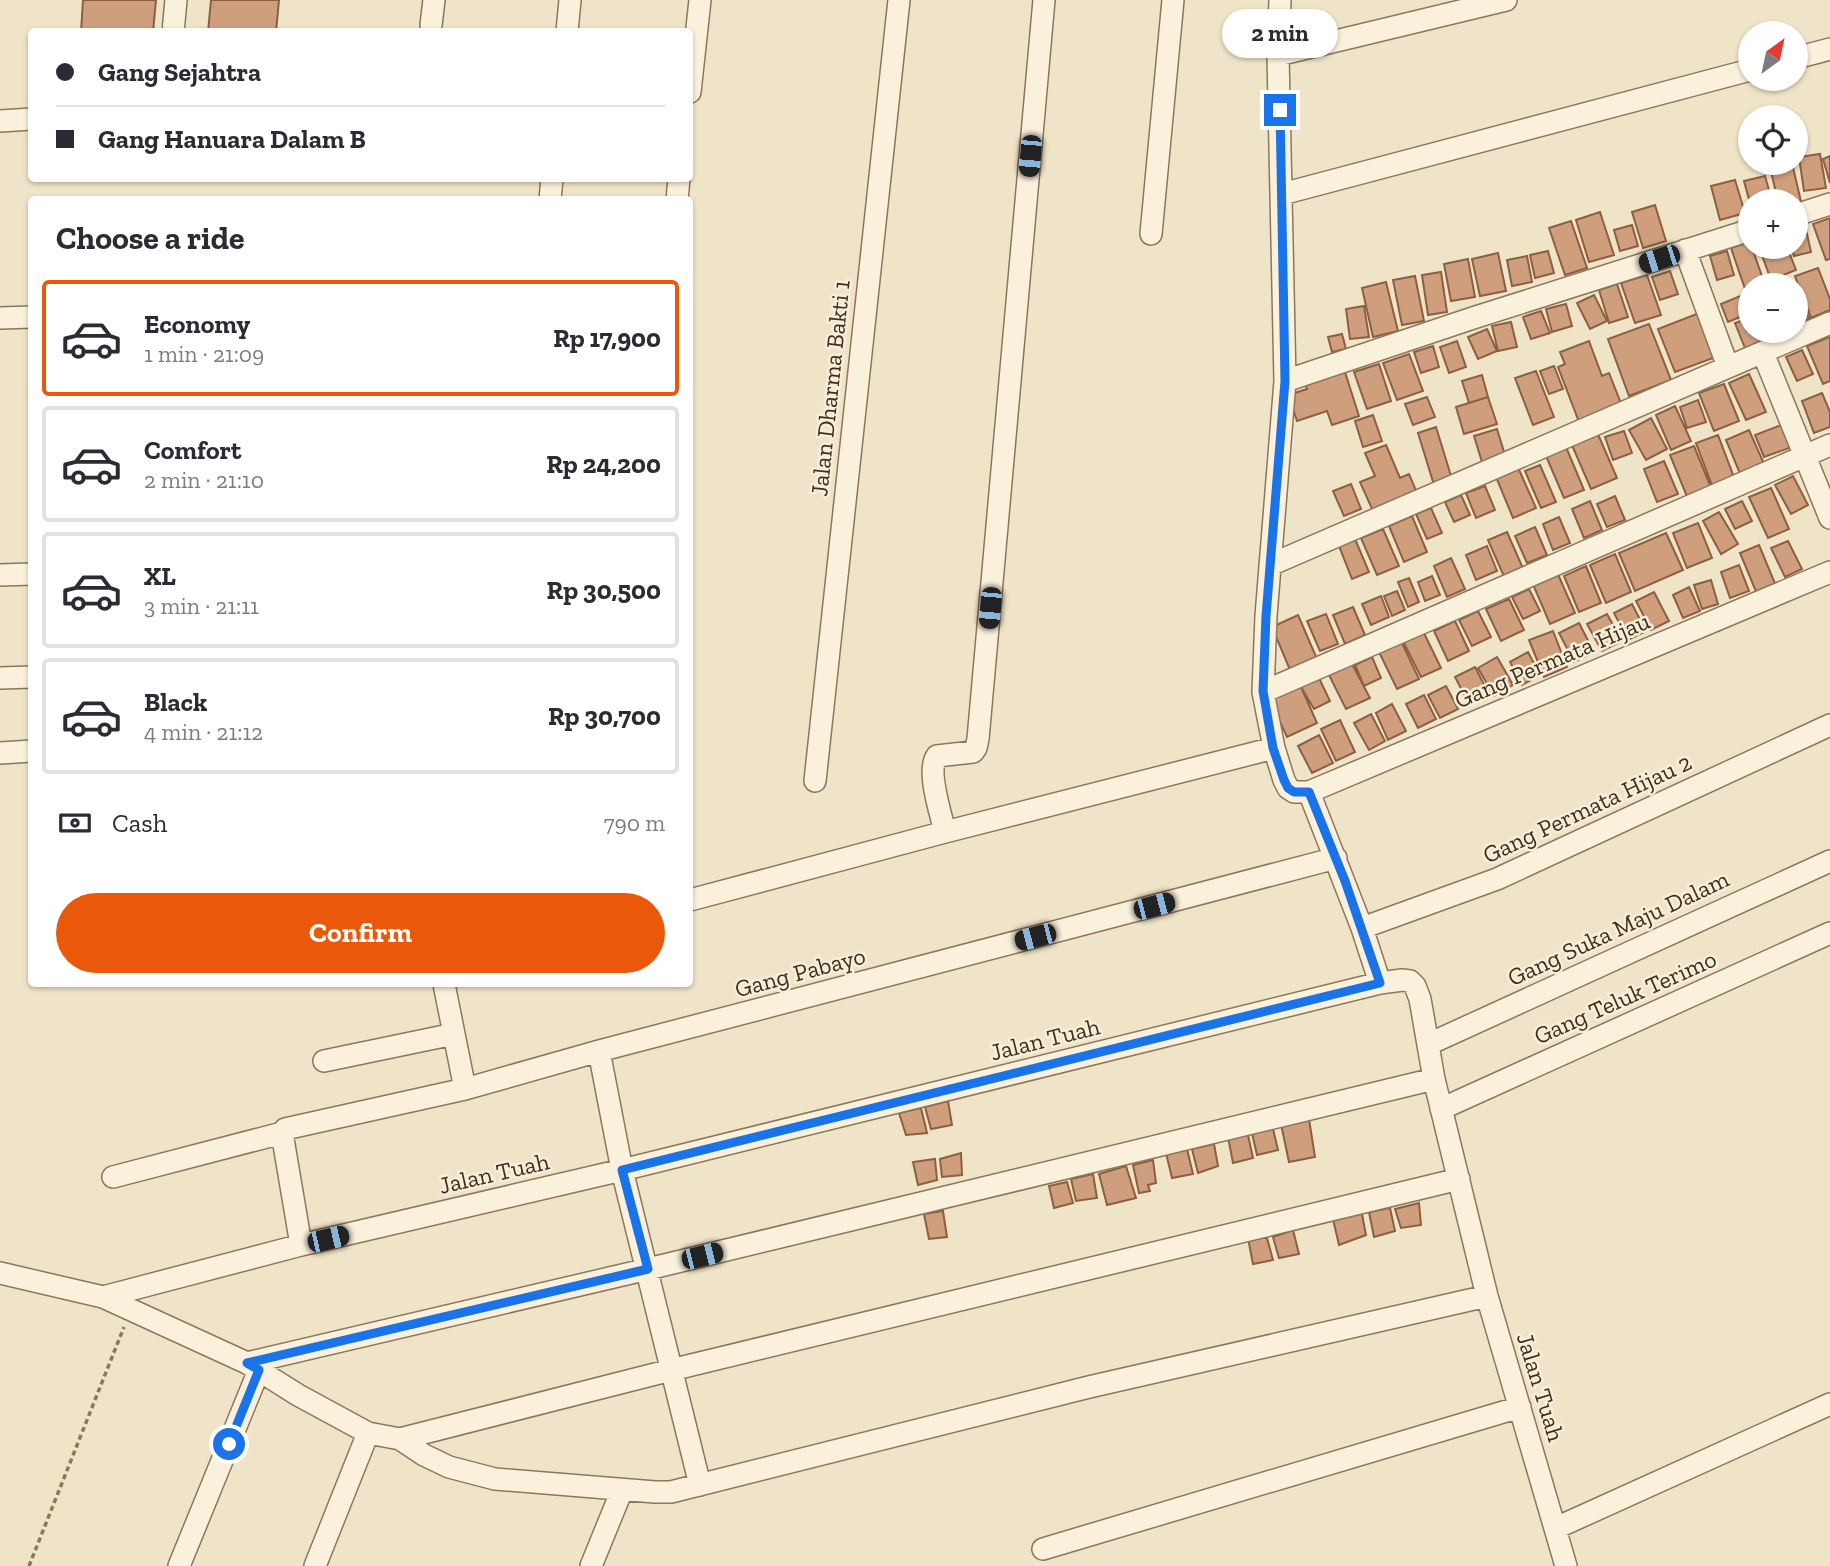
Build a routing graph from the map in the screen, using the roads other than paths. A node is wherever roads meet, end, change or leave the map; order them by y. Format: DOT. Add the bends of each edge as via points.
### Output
graph roads {
  1 [pos="176,0"];
  2 [pos="434,0"];
  3 [pos="570,0"];
  4 [pos="700,0"];
  5 [pos="899,0"];
  6 [pos="1044,0"];
  7 [pos="1173,0"];
  8 [pos="1280,0"];
  9 [pos="1506,0"];
  10 [pos="431,25"];
  11 [pos="173,28"];
  12 [pos="567,28"];
  13 [pos="1830,49"];
  14 [pos="1278,55"];
  15 [pos="1808,55"];
  16 [pos="693,64"];
  17 [pos="1738,73"];
  18 [pos="28,119"];
  19 [pos="0,121"];
  20 [pos="1282,194"];
  21 [pos="1830,204"];
  22 [pos="1808,211"];
  23 [pos="1738,233"];
  24 [pos="1151,234"];
  25 [pos="1685,250"];
  26 [pos="28,317"];
  27 [pos="0,318"];
  28 [pos="1830,323"];
  29 [pos="1763,353"];
  30 [pos="1728,367"];
  31 [pos="1285,381"];
  32 [pos="1830,445"];
  33 [pos="1805,456"];
  34 [pos="1830,518"];
  35 [pos="1270,565"];
  36 [pos="1830,572"];
  37 [pos="28,574"];
  38 [pos="0,575"];
  39 [pos="28,677"];
  40 [pos="0,678"];
  41 [pos="1263,691"];
  42 [pos="1830,725"];
  43 [pos="1273,748"];
  44 [pos="28,751"];
  45 [pos="0,753"];
  46 [pos="815,781"];
  47 [pos="1301,792"];
  48 [pos="945,832"];
  49 [pos="1336,858"];
  50 [pos="1830,861"];
  51 [pos="693,899"];
  52 [pos="1362,928"];
  53 [pos="1830,933"];
  54 [pos="1380,983"];
  55 [pos="445,987"];
  56 [pos="454,1034"];
  57 [pos="1429,1044"];
  58 [pos="599,1051"];
  59 [pos="324,1061"];
  60 [pos="1434,1079"];
  61 [pos="465,1088"];
  62 [pos="1441,1109"];
  63 [pos="282,1135"];
  64 [pos="622,1170"];
  65 [pos="113,1177"];
  66 [pos="1459,1179"];
  67 [pos="301,1245"];
  68 [pos="648,1269"];
  69 [pos="0,1273"];
  70 [pos="1487,1296"];
  71 [pos="103,1297"];
  72 [pos="253,1367"];
  73 [pos="671,1370"];
  74 [pos="1830,1404"];
  75 [pos="1520,1407"];
  76 [pos="368,1433"];
  77 [pos="400,1439"];
  78 [pos="700,1485"];
  79 [pos="622,1490"];
  80 [pos="1556,1528"];
  81 [pos="1043,1549"];
  82 [pos="179,1566"];
  83 [pos="315,1566"];
  84 [pos="591,1566"];
  85 [pos="1566,1566"];
  1 -- 11 [label="street"];
  2 -- 10 [label="street"];
  3 -- 12 [label="street"];
  4 -- 16 [label="street"];
  5 -- 46 [label="street, Jalan Dharma Bakti 1"];
  6 -- 48 [label="street" via="978,739 973,752 933,760"];
  7 -- 24 [label="street"];
  8 -- 14 [label="street"];
  9 -- 14 [label="street"];
  13 -- 15 [label="street"];
  14 -- 20 [label="street"];
  17 -- 20 [label="street"];
  18 -- 19 [label="street"];
  20 -- 31 [label="street"];
  21 -- 22 [label="street"];
  23 -- 25 [label="street"];
  25 -- 30 [label="street"];
  25 -- 31 [label="street"];
  26 -- 27 [label="street"];
  28 -- 29 [label="street"];
  29 -- 30 [label="street"];
  29 -- 33 [label="street"];
  30 -- 35 [label="street"];
  31 -- 35 [label="street"];
  32 -- 33 [label="street"];
  33 -- 34 [label="street"];
  33 -- 41 [label="street"];
  35 -- 41 [label="street"];
  36 -- 47 [label="street, Gang Permata Hijau"];
  37 -- 38 [label="street"];
  39 -- 40 [label="street"];
  41 -- 43 [label="street"];
  42 -- 52 [label="street, Gang Permata Hijau 2" via="1497,879"];
  43 -- 47 [label="street" via="1288,788"];
  43 -- 48 [label="street"];
  44 -- 45 [label="street"];
  47 -- 49 [label="street"];
  48 -- 51 [label="street"];
  49 -- 52 [label="street"];
  49 -- 58 [label="street, Gang Pabayo"];
  50 -- 57 [label="street, Gang Suka Maju Dalam"];
  52 -- 54 [label="street"];
  53 -- 62 [label="street, Gang Teluk Terimo"];
  54 -- 57 [label="street, Jalan Tuah" via="1402,980 1415,986"];
  54 -- 64 [label="street, Jalan Tuah"];
  55 -- 56 [label="street"];
  56 -- 59 [label="street"];
  56 -- 61 [label="street"];
  57 -- 60 [label="street, Jalan Tuah"];
  58 -- 61 [label="street, Gang Pabayo"];
  58 -- 64 [label="street"];
  60 -- 62 [label="street, Jalan Tuah"];
  60 -- 68 [label="street"];
  61 -- 63 [label="street, Gang Pabayo" via="285,1129"];
  62 -- 66 [label="street, Jalan Tuah"];
  63 -- 65 [label="street, Gang Pabayo"];
  63 -- 67 [label="street"];
  64 -- 67 [label="street, Jalan Tuah"];
  64 -- 68 [label="street"];
  66 -- 70 [label="street, Jalan Tuah"];
  66 -- 73 [label="street"];
  67 -- 71 [label="street, Jalan Tuah"];
  68 -- 72 [label="street"];
  68 -- 73 [label="street"];
  69 -- 71 [label="street"];
  70 -- 75 [label="street, Jalan Tuah"];
  70 -- 78 [label="street" via="1089,1387"];
  71 -- 72 [label="street"];
  72 -- 76 [label="street"];
  72 -- 82 [label="street"];
  73 -- 77 [label="street"];
  73 -- 78 [label="street"];
  74 -- 80 [label="street"];
  75 -- 80 [label="street, Jalan Tuah"];
  75 -- 81 [label="street"];
  76 -- 77 [label="street"];
  76 -- 83 [label="street"];
  77 -- 79 [label="street" via="449,1467 495,1479"];
  78 -- 79 [label="street" via="671,1492"];
  79 -- 84 [label="street"];
  80 -- 85 [label="street, Jalan Tuah"];
}
